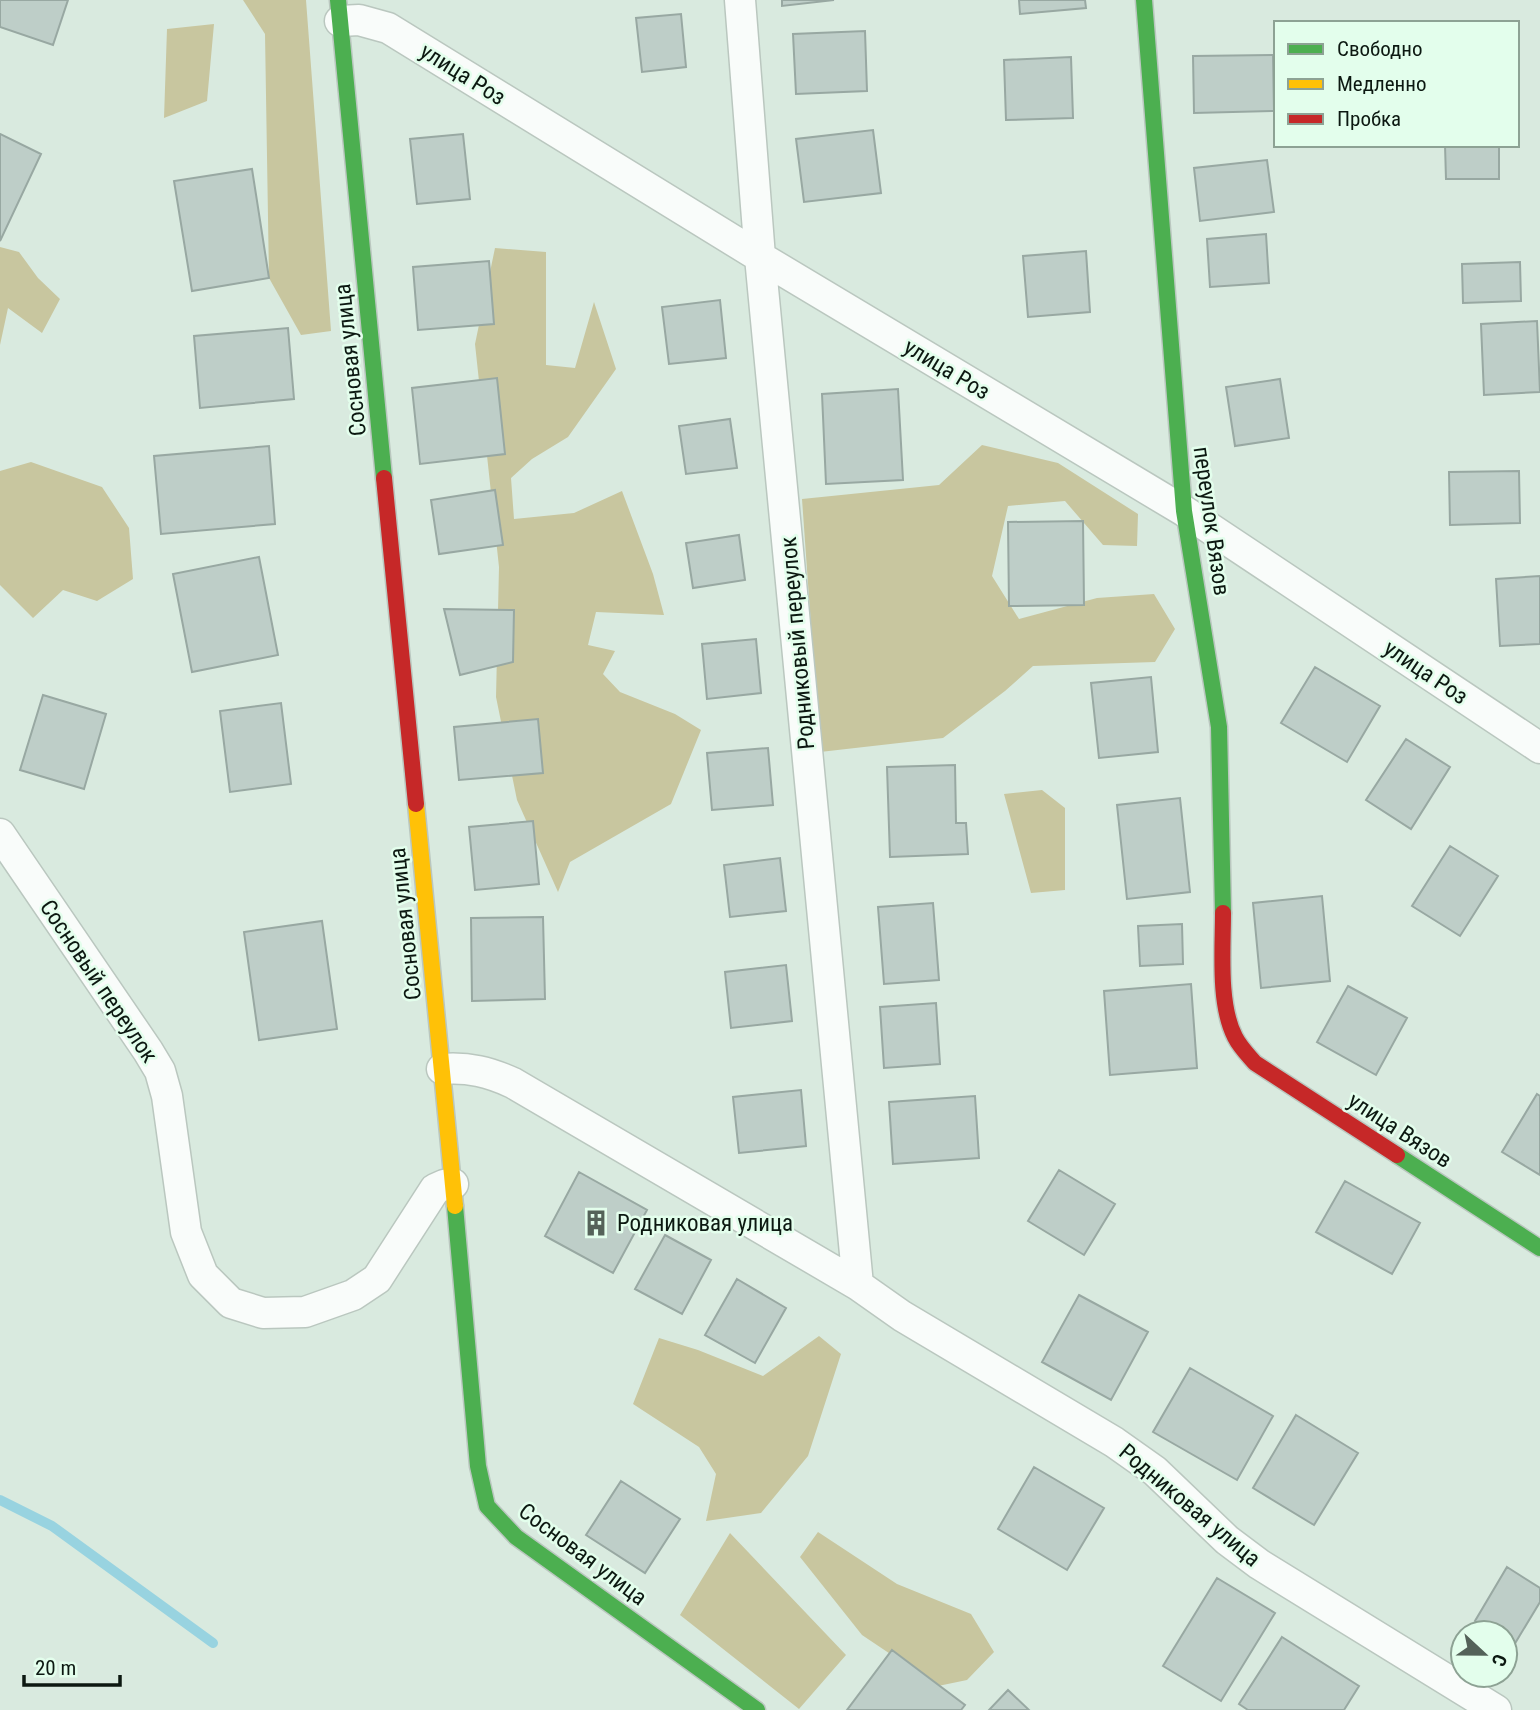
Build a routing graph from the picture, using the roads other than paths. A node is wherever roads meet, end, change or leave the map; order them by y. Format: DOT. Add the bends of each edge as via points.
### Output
graph roads {
  1 [pos="740,0"];
  2 [pos="1144,0"];
  3 [pos="339,11"];
  4 [pos="760,257"];
  5 [pos="1184,511"];
  6 [pos="1540,748"];
  7 [pos="0,834"];
  8 [pos="1238,1046"];
  9 [pos="442,1069"];
  10 [pos="453,1184"];
  11 [pos="1540,1248"];
  12 [pos="858,1285"];
  13 [pos="757,1710"];
  14 [pos="1496,1710"];
  1 -- 4 [label="street, Родниковый переулок"];
  2 -- 5 [label="street, переулок Вязов"];
  3 -- 4 [label="street, улица Роз" via="388,28"];
  3 -- 9 [label="street, Сосновая улица"];
  4 -- 5 [label="street, улица Роз"];
  4 -- 12 [label="street, Родниковый переулок"];
  5 -- 6 [label="street, улица Роз"];
  5 -- 8 [label="street, переулок Вязов" via="1219,727 1224,989 1229,1025"];
  7 -- 10 [label="street, Сосновый переулок" via="160,1071 186,1232 203,1275 231,1303 263,1313 305,1312 353,1294 377,1279 435,1189"];
  8 -- 11 [label="street, улица Вязов" via="1255,1063"];
  9 -- 10 [label="street, Сосновая улица"];
  9 -- 12 [label="street, Родниковая улица" via="487,1072 513,1083"];
  10 -- 13 [label="street, Сосновая улица" via="478,1466 487,1506 516,1537"];
  12 -- 14 [label="street, Родниковая улица" via="1114,1442 1155,1471 1259,1564"];
}
